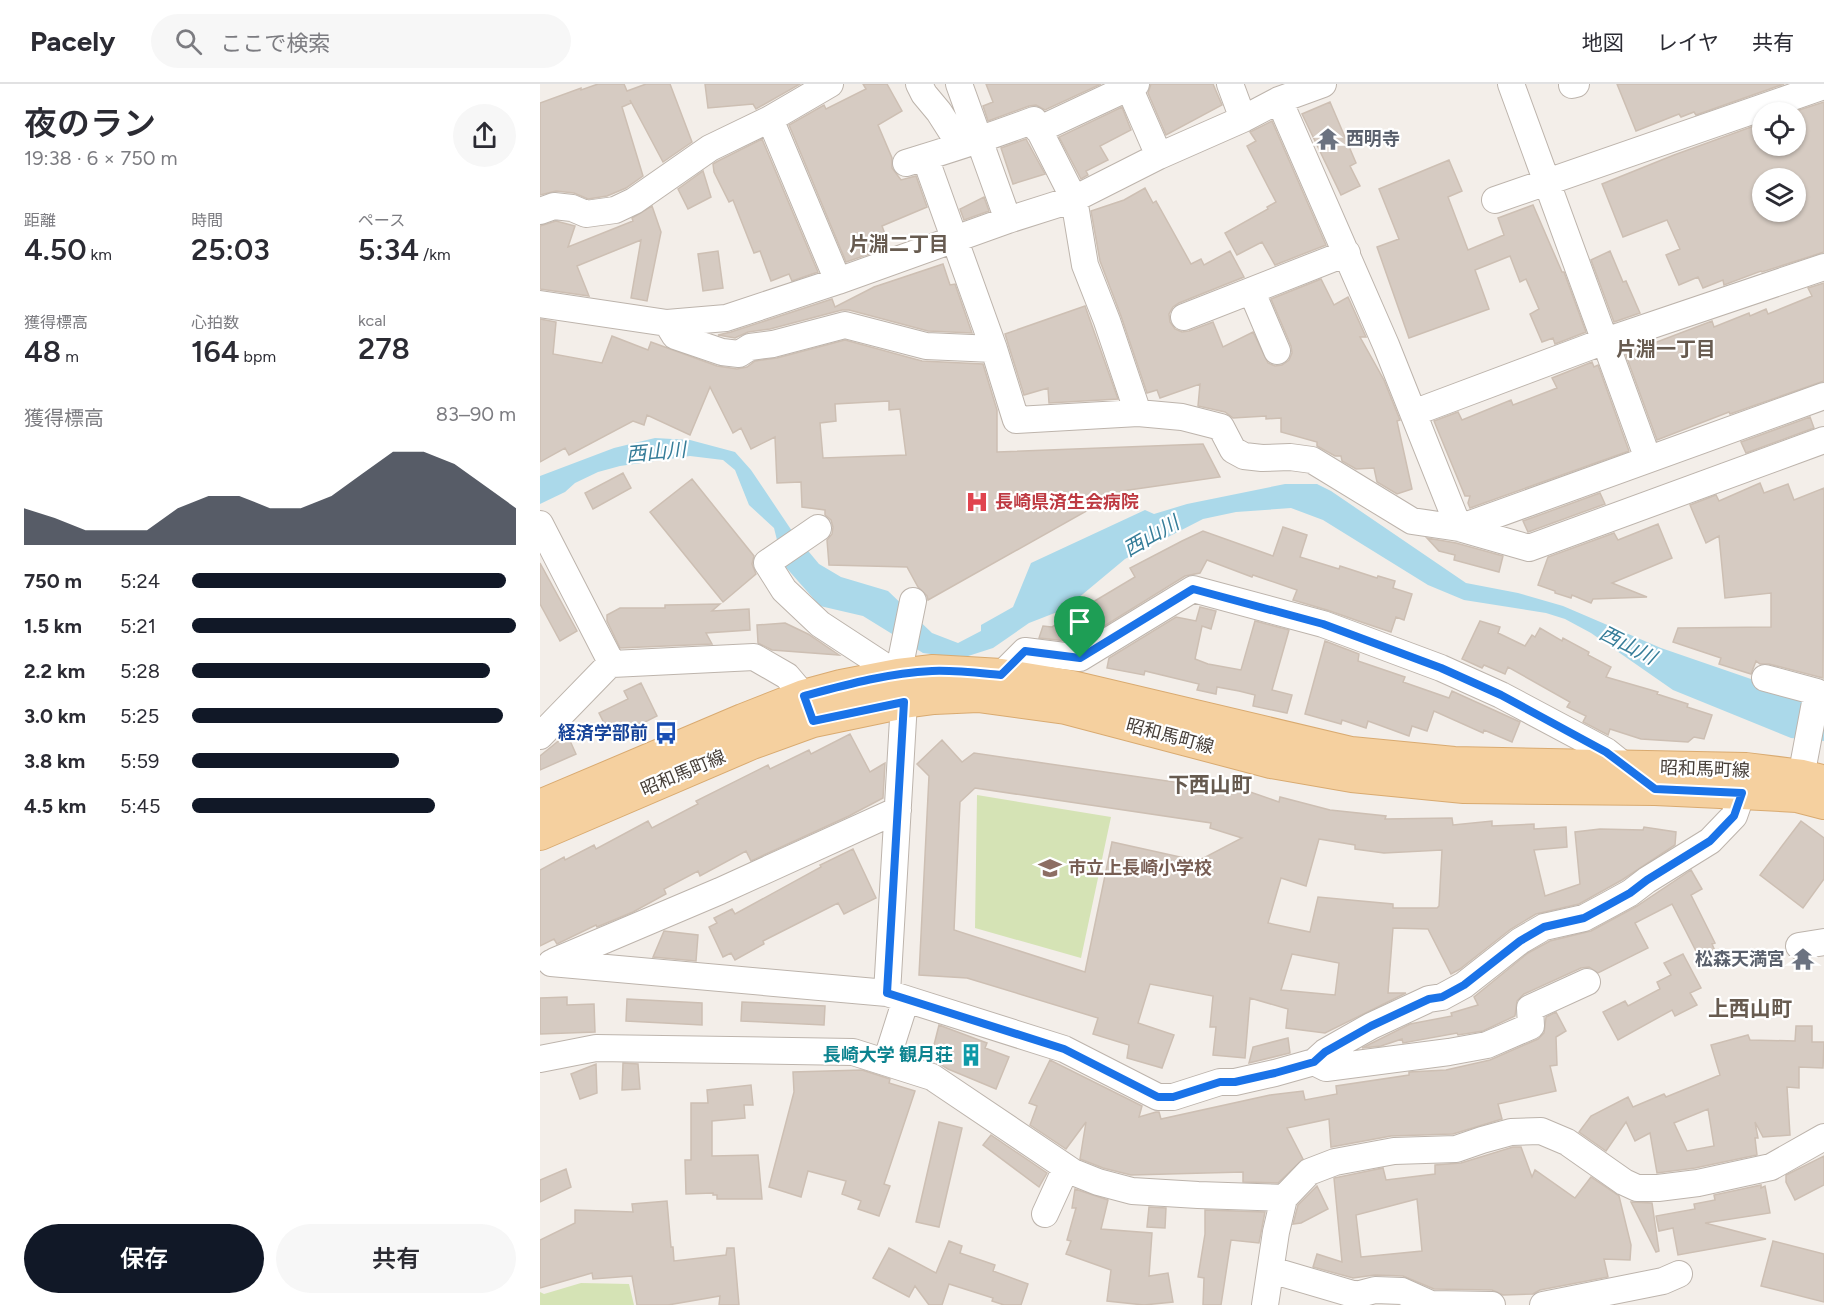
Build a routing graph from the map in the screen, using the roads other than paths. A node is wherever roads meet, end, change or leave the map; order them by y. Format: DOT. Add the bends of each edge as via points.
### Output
graph roads {
  1 [pos="830,84"];
  2 [pos="919,84"];
  3 [pos="959,84"];
  4 [pos="1230,84"];
  5 [pos="1323,84"];
  6 [pos="1511,84"];
  7 [pos="1132,86"];
  8 [pos="1824,86"];
  9 [pos="1279,100"];
  10 [pos="1243,118"];
  11 [pos="770,119"];
  12 [pos="1038,130"];
  13 [pos="970,142"];
  14 [pos="1159,156"];
  15 [pos="1548,182"];
  16 [pos="1074,199"];
  17 [pos="1495,200"];
  18 [pos="540,211"];
  19 [pos="1008,220"];
  20 [pos="955,238"];
  21 [pos="1347,253"];
  22 [pos="1824,267"];
  23 [pos="838,281"];
  24 [pos="1252,292"];
  25 [pos="540,304"];
  26 [pos="1184,317"];
  27 [pos="668,323"];
  28 [pos="1605,342"];
  29 [pos="994,349"];
  30 [pos="1277,351"];
  31 [pos="1824,396"];
  32 [pos="1138,412"];
  33 [pos="1413,413"];
  34 [pos="1824,440"];
  35 [pos="1648,459"];
  36 [pos="818,528"];
  37 [pos="1459,528"];
  38 [pos="543,530"];
  39 [pos="913,601"];
  40 [pos="612,664"];
  41 [pos="1001,675"];
  42 [pos="901,677"];
  43 [pos="1765,678"];
  44 [pos="1819,694"];
  45 [pos="808,708"];
  46 [pos="540,736"];
  47 [pos="1625,766"];
  48 [pos="1810,781"];
  49 [pos="1655,789"];
  50 [pos="1742,793"];
  51 [pos="540,806"];
  52 [pos="898,810"];
  53 [pos="540,834"];
  54 [pos="1824,942"];
  55 [pos="1798,946"];
  56 [pos="545,965"];
  57 [pos="1587,981"];
  58 [pos="897,996"];
  59 [pos="540,1059"];
  60 [pos="886,1062"];
  61 [pos="1314,1062"];
  62 [pos="1824,1137"];
  63 [pos="1066,1168"];
  64 [pos="1284,1198"];
  65 [pos="1045,1214"];
  66 [pos="1678,1274"];
  67 [pos="1268,1289"];
  68 [pos="1347,1305"];
  69 [pos="1492,1305"];
  70 [pos="1543,1305"];
  1 -- 11 [label="street"];
  2 -- 13 [label="street" via="939,112"];
  3 -- 13 [label="street"];
  4 -- 10 [label="street"];
  5 -- 9 [label="street"];
  6 -- 15 [label="street"];
  7 -- 12 [label="street"];
  7 -- 14 [label="street"];
  8 -- 15 [label="street"];
  9 -- 10 [label="street"];
  9 -- 21 [label="street"];
  10 -- 14 [label="street"];
  11 -- 18 [label="street" via="710,148 615,210 586,214 554,206"];
  11 -- 23 [label="street"];
  12 -- 13 [label="street" via="1034,120"];
  12 -- 16 [label="street"];
  13 -- 19 [label="street"];
  13 -- 20 [label="street" via="915,160"];
  14 -- 16 [label="street"];
  15 -- 17 [label="street"];
  15 -- 28 [label="street"];
  16 -- 19 [label="street"];
  16 -- 32 [label="street" via="1085,265"];
  19 -- 20 [label="street"];
  20 -- 23 [label="street"];
  20 -- 29 [label="street"];
  21 -- 24 [label="street"];
  21 -- 33 [label="street"];
  22 -- 28 [label="street"];
  23 -- 27 [label="street" via="726,318"];
  24 -- 26 [label="street"];
  24 -- 30 [label="street"];
  25 -- 27 [label="street"];
  27 -- 29 [label="street" via="675,336 739,354 750,347 845,326 926,346"];
  28 -- 33 [label="street"];
  28 -- 35 [label="street"];
  29 -- 32 [label="street" via="1016,420"];
  31 -- 35 [label="street"];
  32 -- 37 [label="street" via="1221,427 1233,450 1244,456 1312,460 1412,521"];
  33 -- 37 [label="street"];
  34 -- 37 [label="street" via="1528,548"];
  35 -- 37 [label="street"];
  36 -- 42 [label="street" via="767,562 784,590 820,624"];
  38 -- 40 [label="street"];
  39 -- 42 [label="street"];
  40 -- 45 [label="street" via="754,657 787,676"];
  40 -- 46 [label="street"];
  41 -- 42 [label="main road, 昭和馬町線" via="933,671"];
  41 -- 47 [label="main road, 昭和馬町線" via="1068,686 1351,753 1454,763"];
  41 -- 47 [label="street" via="1025,651 1080,658 1193,589 1323,624 1441,668 1512,701"];
  42 -- 45 [label="main road, 昭和馬町線"];
  42 -- 49 [label="main road, 昭和馬町線" via="934,698 978,696 1066,708 1272,762 1352,776 1464,787"];
  42 -- 52 [label="street"];
  43 -- 44 [label="street"];
  44 -- 48 [label="street"];
  45 -- 51 [label="main road, 昭和馬町線" via="742,720"];
  45 -- 53 [label="main road, 昭和馬町線" via="753,743"];
  47 -- 48 [label="main road, 昭和馬町線" via="1746,769"];
  47 -- 49 [label="street"];
  48 -- 50 [label="main road, 昭和馬町線"];
  49 -- 50 [label="main road, 昭和馬町線"];
  50 -- 61 [label="street" via="1734,816 1710,841 1630,893 1584,918 1544,927 1464,985 1371,1026"];
  52 -- 56 [label="street"];
  52 -- 58 [label="street"];
  54 -- 55 [label="street"];
  56 -- 58 [label="street"];
  57 -- 61 [label="street" via="1530,1008 1532,1026 1487,1045 1326,1068"];
  58 -- 60 [label="street"];
  58 -- 61 [label="street" via="1064,1049 1158,1097 1173,1097 1220,1082 1235,1082"];
  59 -- 60 [label="street" via="596,1048 853,1052"];
  60 -- 63 [label="street" via="932,1077"];
  62 -- 64 [label="street" via="1771,1167 1698,1183 1637,1188 1556,1137 1541,1131 1511,1132 1456,1149 1394,1151 1335,1162 1309,1172"];
  63 -- 64 [label="street" via="1132,1191"];
  63 -- 65 [label="street"];
  64 -- 67 [label="street"];
  66 -- 70 [label="street" via="1664,1281"];
  67 -- 68 [label="street"];
  67 -- 69 [label="street" via="1356,1295 1375,1290 1402,1291 1431,1304"];
}
